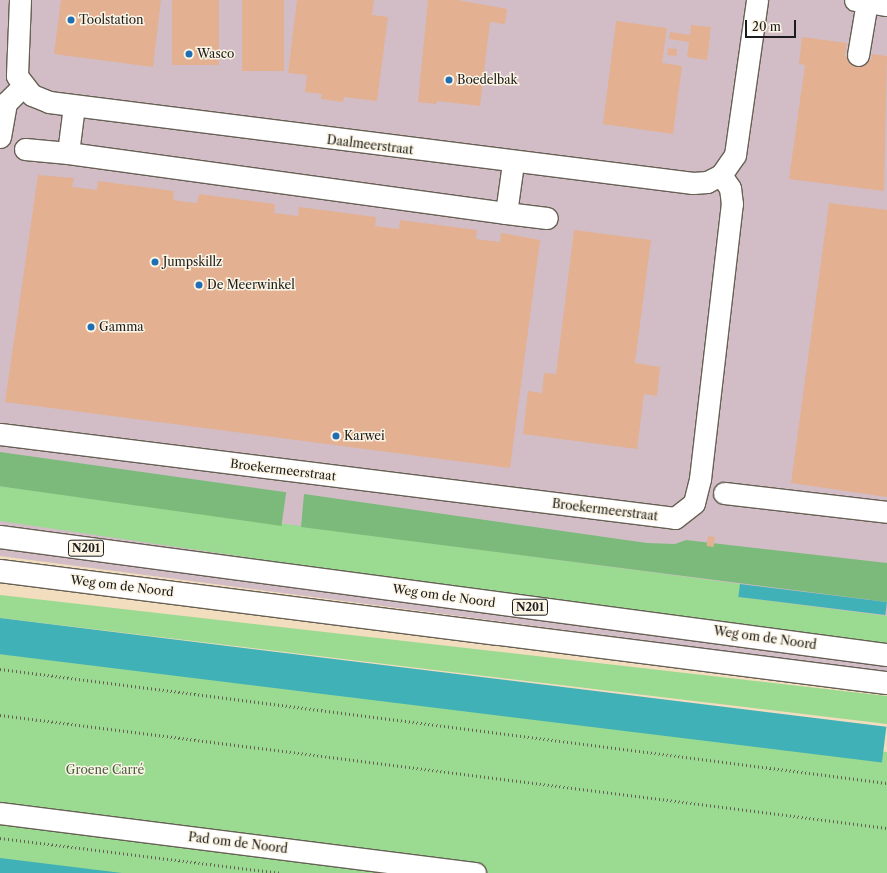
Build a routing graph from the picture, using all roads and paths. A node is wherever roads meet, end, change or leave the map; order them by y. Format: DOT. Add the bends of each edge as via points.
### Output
graph roads {
  1 [pos="20,0"];
  2 [pos="757,0"];
  3 [pos="861,1"];
  4 [pos="887,5"];
  5 [pos="858,56"];
  6 [pos="24,85"];
  7 [pos="74,106"];
  8 [pos="0,129"];
  9 [pos="25,149"];
  10 [pos="68,153"];
  11 [pos="513,163"];
  12 [pos="721,175"];
  13 [pos="506,213"];
  14 [pos="547,218"];
  15 [pos="0,434"];
  16 [pos="724,493"];
  17 [pos="887,512"];
  18 [pos="0,537"];
  19 [pos="0,570"];
  20 [pos="0,579"];
  21 [pos="64,579"];
  22 [pos="887,655"];
  23 [pos="0,669"];
  24 [pos="887,683"];
  25 [pos="0,715"];
  26 [pos="887,783"];
  27 [pos="0,813"];
  28 [pos="887,828"];
  29 [pos="0,838"];
  30 [pos="280,873"];
  31 [pos="475,873"];
  1 -- 6 [label="street" via="15,61 17,76"];
  2 -- 12 [label="street" via="735,155"];
  3 -- 4 [label="street"];
  3 -- 5 [label="street"];
  6 -- 7 [label="street, Daalmeerstraat" via="32,95 49,102"];
  6 -- 8 [label="street" via="6,103"];
  7 -- 10 [label="street"];
  7 -- 11 [label="street, Daalmeerstraat"];
  9 -- 10 [label="street"];
  10 -- 13 [label="street"];
  11 -- 12 [label="street, Daalmeerstraat" via="693,183 707,182"];
  11 -- 13 [label="street"];
  12 -- 15 [label="street, Broekermeerstraat" via="730,188 732,204 700,479 694,503 675,518"];
  13 -- 14 [label="street"];
  16 -- 17 [label="street"];
  18 -- 22 [label="highway, Weg om de Noord / N201"];
  19 -- 21 [label="highway, Weg om de Noord"];
  20 -- 21 [label="highway"];
  21 -- 24 [label="highway, Weg om de Noord"];
  23 -- 26 [label="path"];
  25 -- 28 [label="path"];
  27 -- 31 [label="street, Pad om de Noord"];
  29 -- 30 [label="path, Pad om de Noord"];
}
